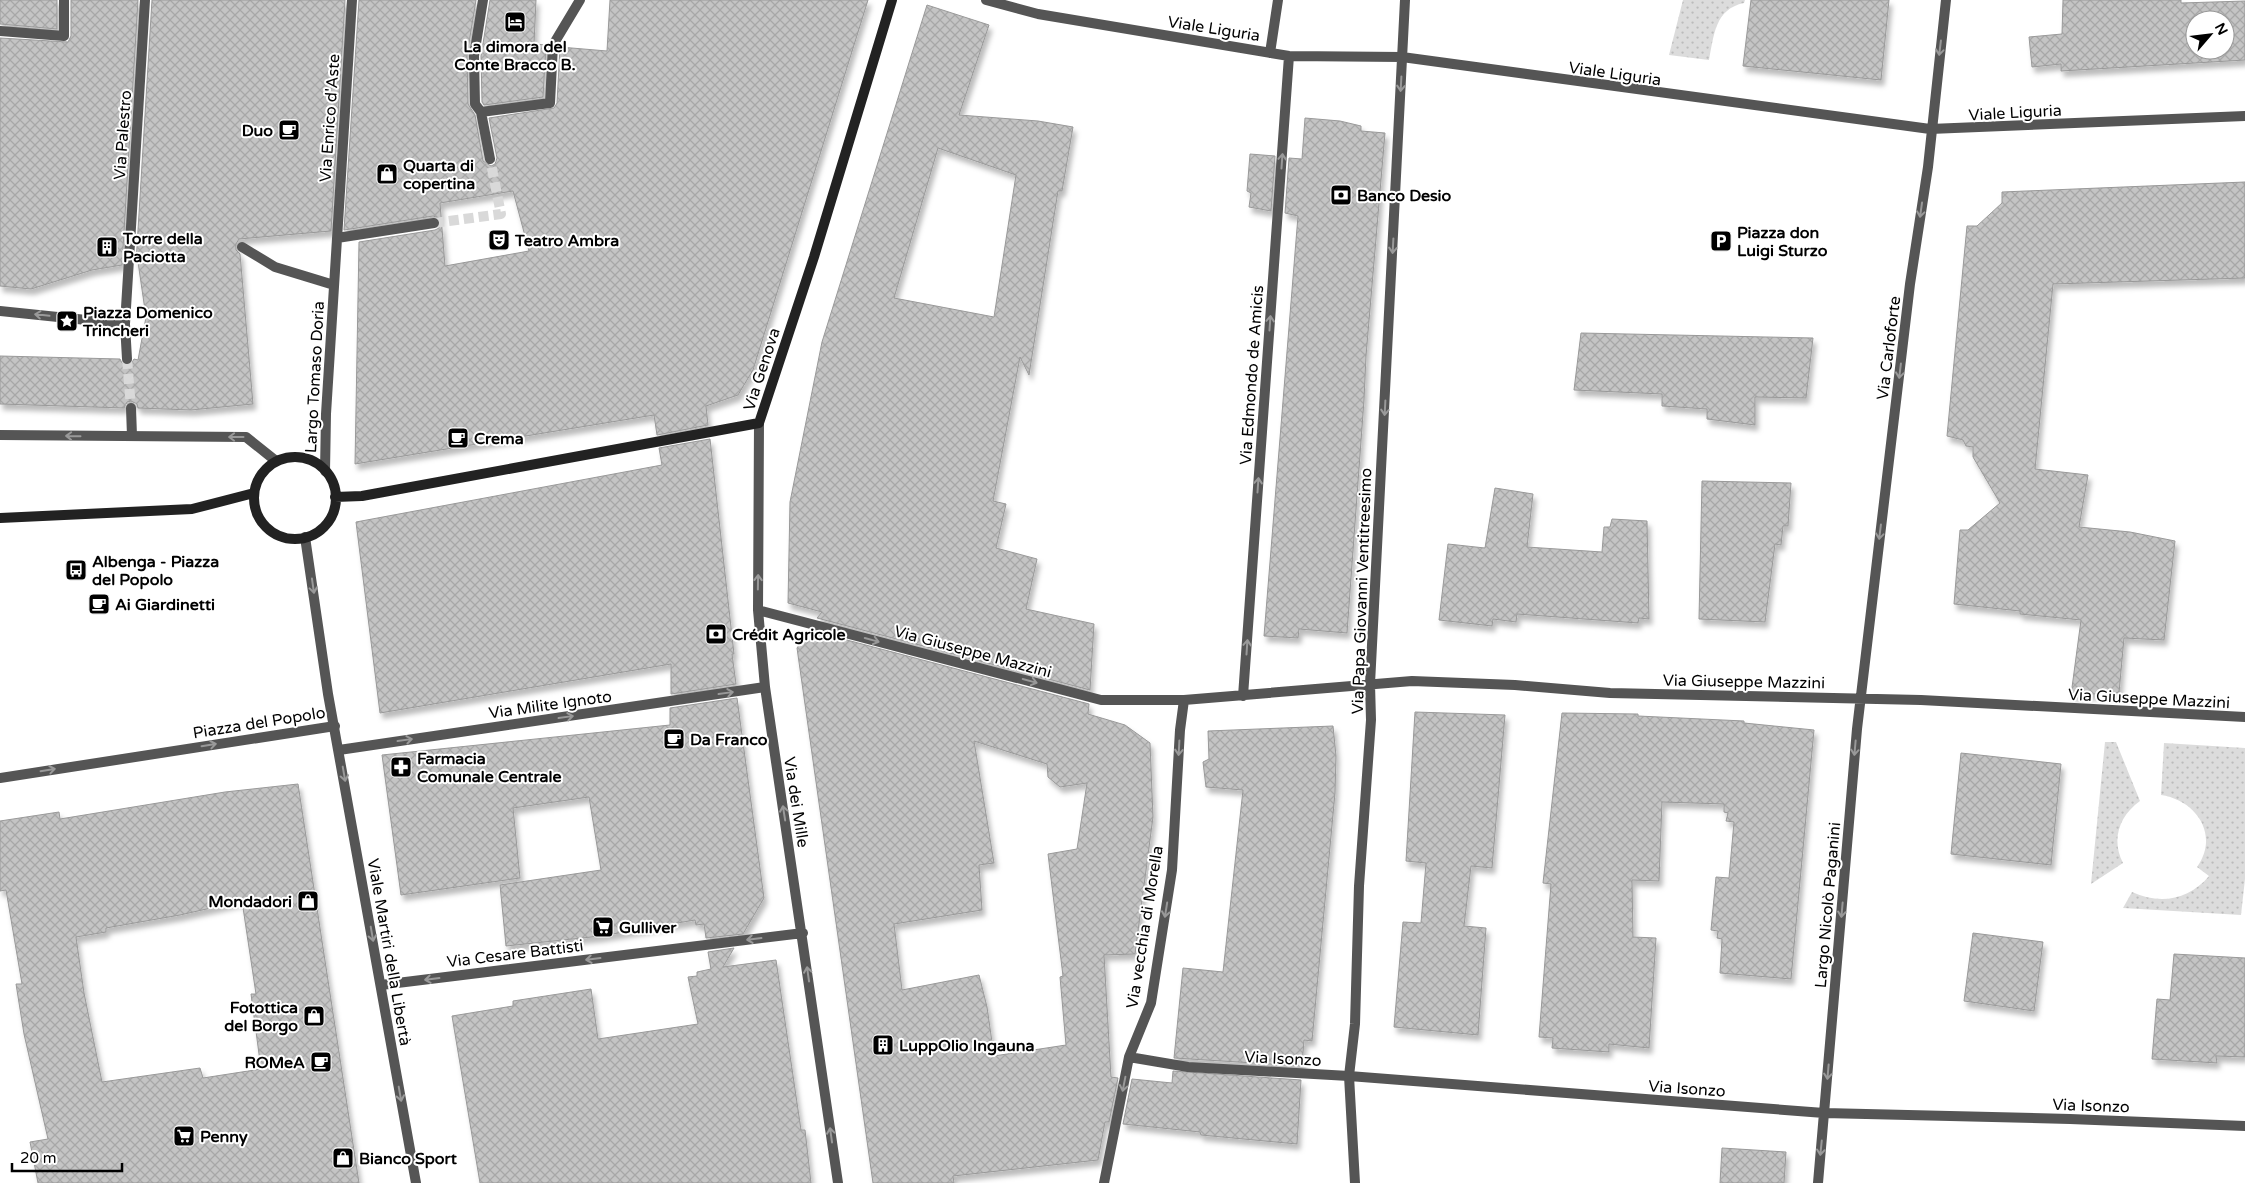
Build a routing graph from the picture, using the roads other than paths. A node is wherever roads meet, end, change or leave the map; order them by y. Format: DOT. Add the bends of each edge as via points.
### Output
graph roads {
  1 [pos="64,0"];
  2 [pos="145,0"];
  3 [pos="352,0"];
  4 [pos="483,0"];
  5 [pos="580,0"];
  6 [pos="892,0"];
  7 [pos="986,0"];
  8 [pos="1278,0"];
  9 [pos="1405,0"];
  10 [pos="1946,0"];
  11 [pos="0,32"];
  12 [pos="1270,53"];
  13 [pos="1289,56"];
  14 [pos="1402,58"];
  15 [pos="481,112"];
  16 [pos="2245,116"];
  17 [pos="1930,130"];
  18 [pos="490,159"];
  19 [pos="434,222"];
  20 [pos="337,238"];
  21 [pos="242,246"];
  22 [pos="334,284"];
  23 [pos="0,311"];
  24 [pos="125,324"];
  25 [pos="127,359"];
  26 [pos="130,408"];
  27 [pos="759,423"];
  28 [pos="0,435"];
  29 [pos="132,436"];
  30 [pos="276,462"];
  31 [pos="325,471"];
  32 [pos="254,492"];
  33 [pos="335,497"];
  34 [pos="0,518"];
  35 [pos="305,538"];
  36 [pos="758,610"];
  37 [pos="1370,684"];
  38 [pos="765,687"];
  39 [pos="1243,696"];
  40 [pos="1184,700"];
  41 [pos="1860,700"];
  42 [pos="2245,717"];
  43 [pos="335,726"];
  44 [pos="339,750"];
  45 [pos="0,778"];
  46 [pos="802,933"];
  47 [pos="381,985"];
  48 [pos="1129,1057"];
  49 [pos="1349,1076"];
  50 [pos="1824,1113"];
  51 [pos="2245,1126"];
  52 [pos="416,1183"];
  53 [pos="838,1183"];
  54 [pos="1104,1183"];
  55 [pos="1355,1183"];
  56 [pos="1818,1183"];
  1 -- 11 [label="street" via="64,36"];
  2 -- 24 [label="street, Via Palestro"];
  3 -- 20 [label="street, Via Enrico d'Aste"];
  4 -- 15 [label="street" via="474,56 475,104"];
  5 -- 15 [label="street" via="554,45 550,103"];
  6 -- 27 [label="main road, Via Genova" via="814,257"];
  7 -- 12 [label="street, Viale Liguria" via="1038,14"];
  8 -- 12 [label="street"];
  9 -- 14 [label="street, Via Papa Giovanni Ventitreesimo"];
  10 -- 17 [label="street, Via Carloforte, one-way"];
  12 -- 13 [label="street, Viale Liguria"];
  13 -- 14 [label="street, Viale Liguria"];
  39 -- 13 [label="street, Via Edmondo de Amicis, one-way"];
  14 -- 17 [label="street, Viale Liguria"];
  14 -- 37 [label="street, Via Papa Giovanni Ventitreesimo, one-way"];
  15 -- 18 [label="street"];
  16 -- 17 [label="street, Viale Liguria"];
  17 -- 41 [label="street, Via Carloforte, one-way" via="1928,168 1910,284"];
  19 -- 20 [label="street"];
  20 -- 22 [label="street, Largo Tomaso Doria"];
  21 -- 22 [label="street, Largo Tomaso Doria" via="275,267"];
  22 -- 31 [label="street, Largo Tomaso Doria"];
  24 -- 23 [label="street, one-way"];
  24 -- 25 [label="street"];
  26 -- 29 [label="street"];
  27 -- 33 [label="main road, Via Genova" via="362,496"];
  36 -- 27 [label="street, Via dei Mille, one-way"];
  29 -- 28 [label="street, one-way"];
  30 -- 29 [label="street, one-way" via="246,437"];
  30 -- 31 [label="main road" via="285,458 302,458 311,460"];
  30 -- 32 [label="main road" via="263,472"];
  31 -- 33 [label="main road" via="333,483"];
  32 -- 34 [label="main road" via="192,509"];
  32 -- 35 [label="main road" via="256,510 264,526 280,536"];
  33 -- 35 [label="main road" via="327,523"];
  35 -- 43 [label="street, Piazza del Popolo, one-way"];
  36 -- 38 [label="street, Via dei Mille"];
  36 -- 40 [label="street, Via Giuseppe Mazzini, one-way" via="1101,700"];
  37 -- 39 [label="street, Via Giuseppe Mazzini"];
  37 -- 41 [label="street, Via Giuseppe Mazzini" via="1421,681 1610,693 1820,696"];
  37 -- 49 [label="street, Via Papa Giovanni Ventitreesimo" via="1371,720 1359,886 1355,1024"];
  44 -- 38 [label="street, Via Milite Ignoto, one-way"];
  46 -- 38 [label="street, Via dei Mille, one-way"];
  39 -- 40 [label="street"];
  40 -- 48 [label="street, Via vecchia di Morella, one-way" via="1172,870 1150,1003"];
  41 -- 42 [label="street, Via Giuseppe Mazzini" via="1921,700"];
  41 -- 50 [label="street, Largo Nicolò Paganini, one-way"];
  43 -- 44 [label="street, Viale Martiri della Libertà"];
  45 -- 43 [label="street, Piazza del Popolo, one-way"];
  44 -- 47 [label="street, Viale Martiri della Libertà, one-way"];
  46 -- 47 [label="street, Via Cesare Battisti, one-way"];
  53 -- 46 [label="street, Via dei Mille, one-way"];
  47 -- 52 [label="street, Viale Martiri della Libertà, one-way"];
  48 -- 49 [label="street, Via Isonzo" via="1188,1067"];
  48 -- 54 [label="street, Via vecchia di Morella, one-way"];
  49 -- 50 [label="street, Via Isonzo"];
  49 -- 55 [label="street, Via Papa Giovanni Ventitreesimo"];
  50 -- 51 [label="street, Via Isonzo"];
  50 -- 56 [label="street, one-way"];
}
